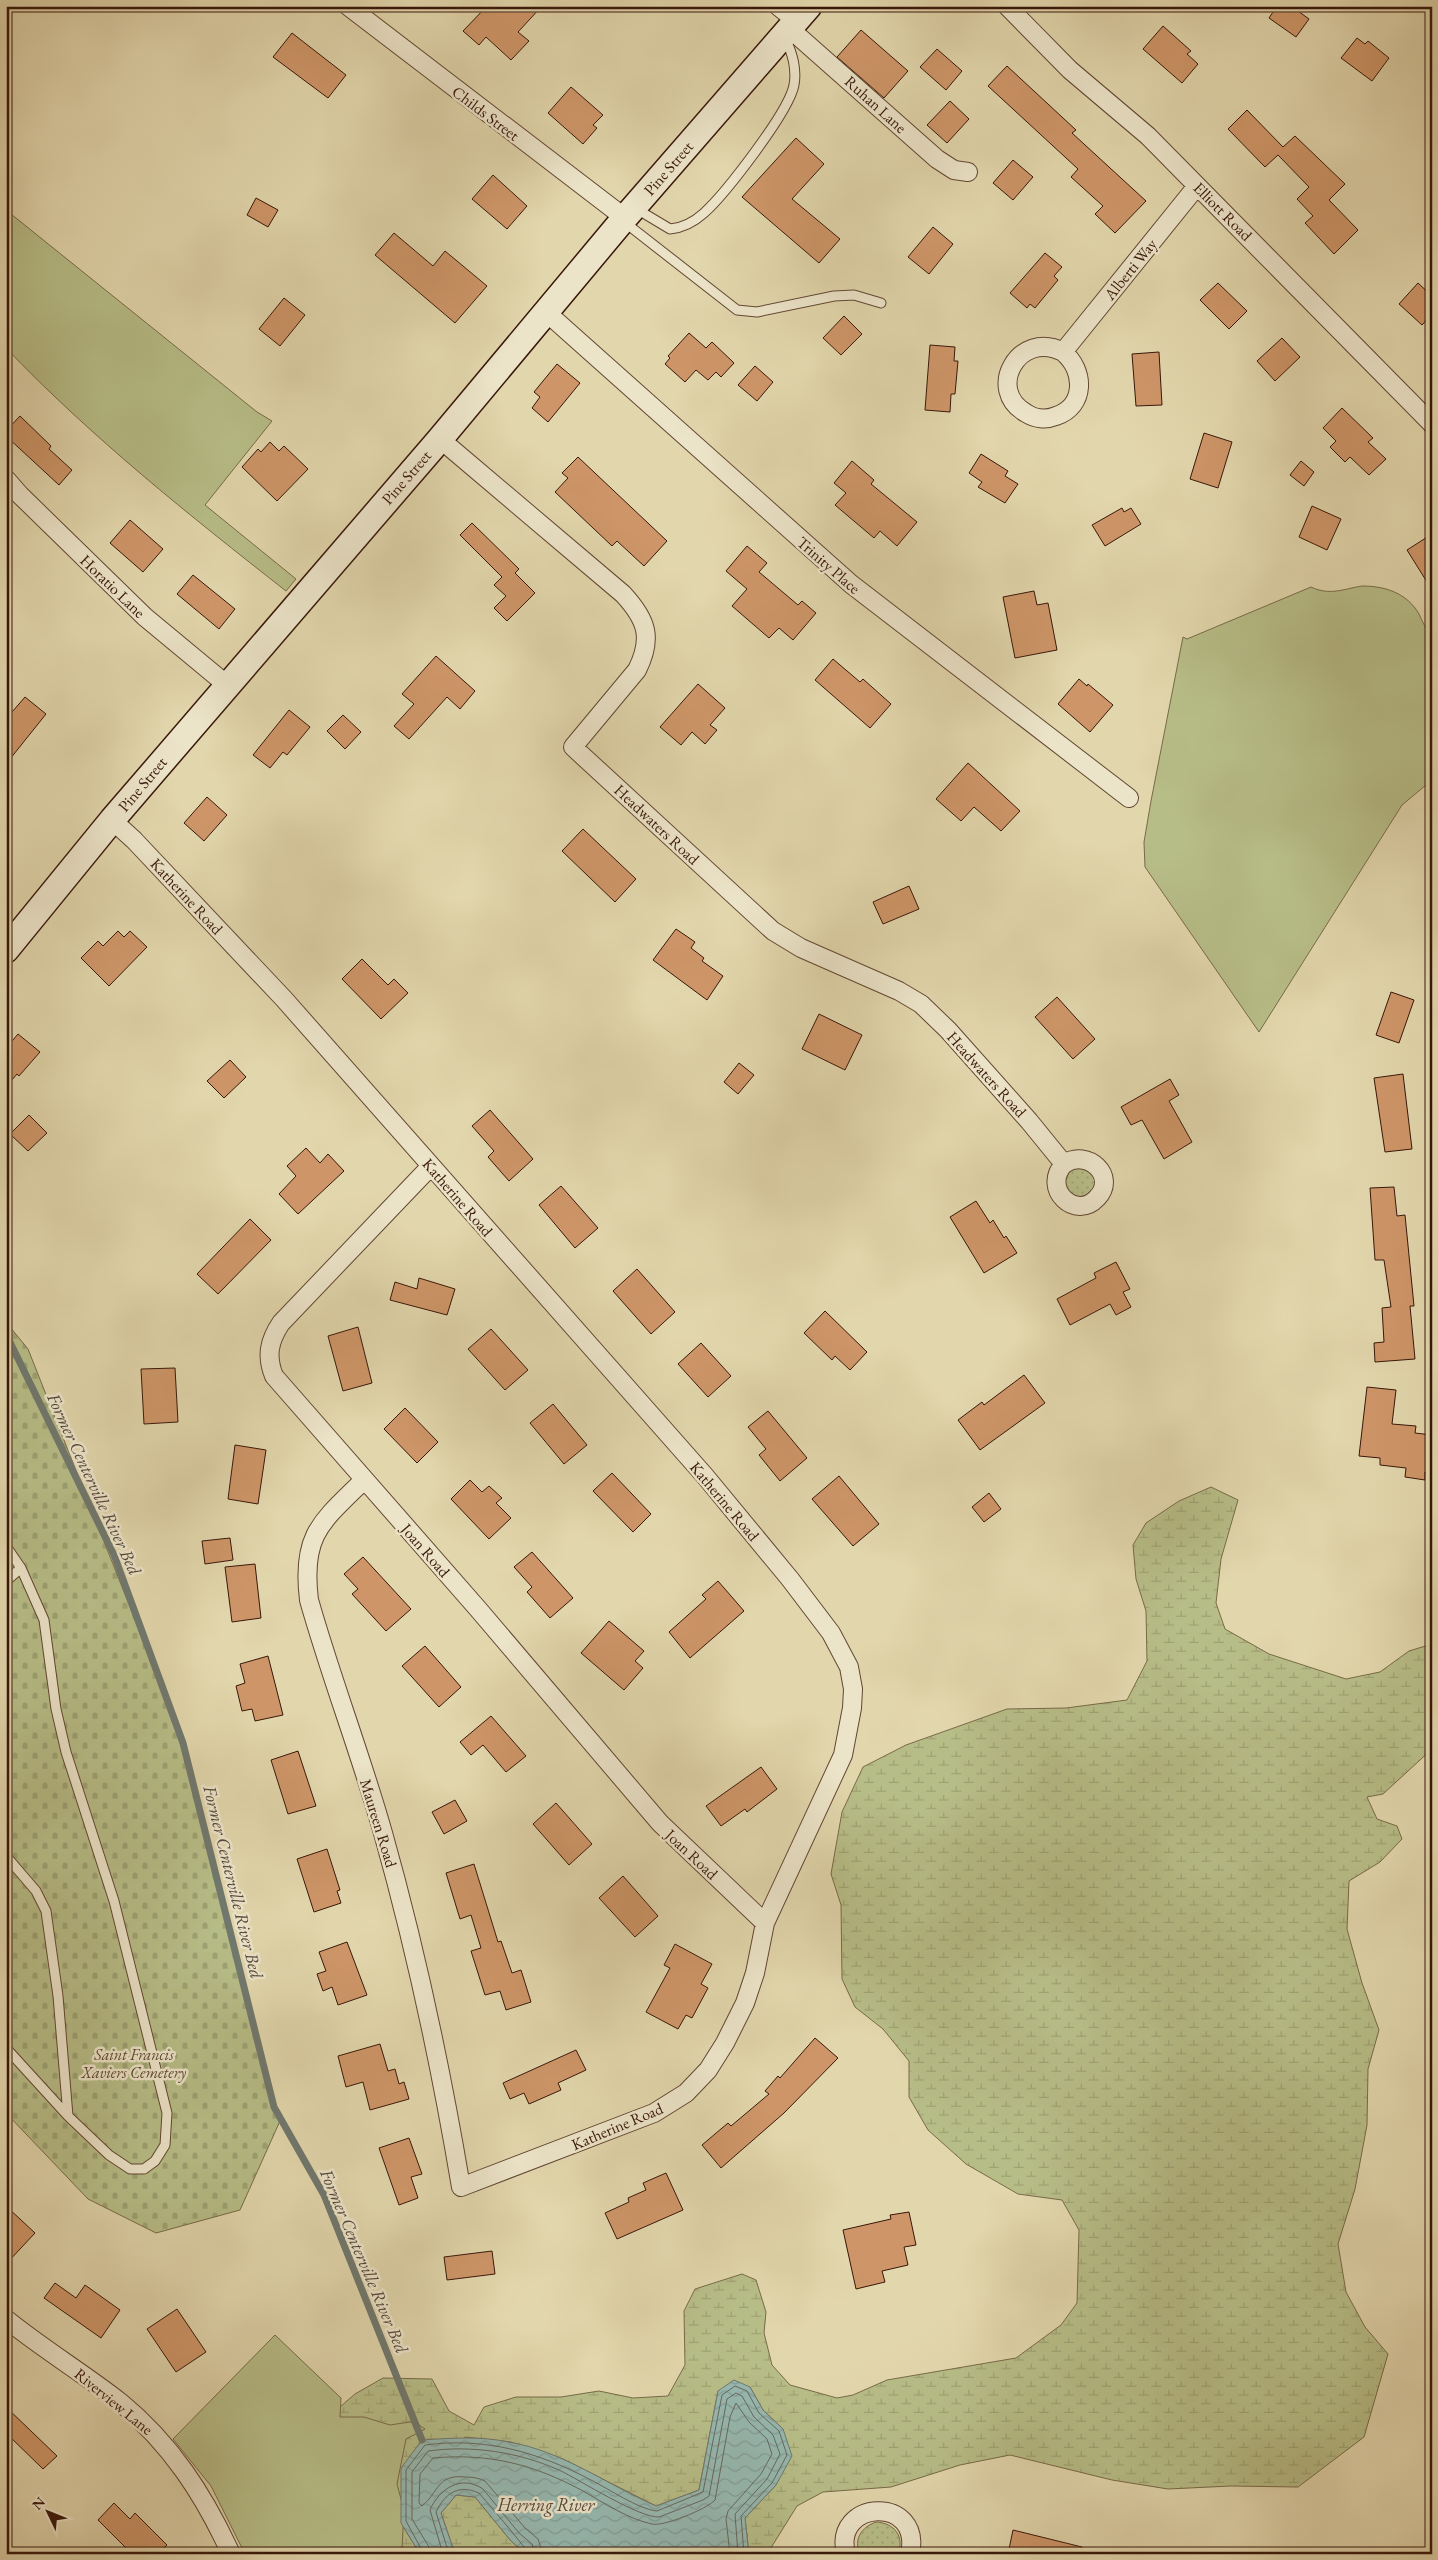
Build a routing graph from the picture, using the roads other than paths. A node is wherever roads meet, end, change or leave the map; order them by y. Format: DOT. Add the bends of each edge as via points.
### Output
graph roads {
  1 [pos="348,6"];
  2 [pos="1007,6"];
  3 [pos="791,19"];
  4 [pos="968,172"];
  5 [pos="1198,186"];
  6 [pos="627,216"];
  7 [pos="881,303"];
  8 [pos="546,312"];
  9 [pos="1063,352"];
  10 [pos="1432,424"];
  11 [pos="440,439"];
  12 [pos="6,479"];
  13 [pos="227,685"];
  14 [pos="1129,798"];
  15 [pos="112,820"];
  16 [pos="6,950"];
  17 [pos="1064,1164"];
  18 [pos="431,1166"];
  19 [pos="364,1480"];
  20 [pos="6,1546"];
  21 [pos="21,1568"];
  22 [pos="6,1581"];
  23 [pos="6,1856"];
  24 [pos="765,1923"];
  25 [pos="6,2048"];
  26 [pos="68,2116"];
  27 [pos="461,2187"];
  28 [pos="6,2319"];
  29 [pos="231,2554"];
  30 [pos="846,2554"];
  31 [pos="910,2554"];
  1 -- 6 [label="street, Childs Street"];
  2 -- 5 [label="street, Elliott Road" via="1043,45 1134,122"];
  3 -- 4 [label="street, Ruhan Lane" via="937,159 954,170"];
  3 -- 6 [label="main road, Pine Street"];
  3 -- 6 [label="lane" via="794,84 791,95 778,119 713,204 689,224 670,229"];
  5 -- 9 [label="street, Alberti Way"];
  5 -- 10 [label="street, Elliott Road"];
  6 -- 7 [label="lane" via="737,310 758,312 841,295 854,295"];
  6 -- 8 [label="main road, Pine Street"];
  8 -- 11 [label="main road, Pine Street"];
  8 -- 14 [label="street, Trinity Place" via="851,584"];
  9 -- 9 [label="street" via="1079,372 1079,390 1072,405 1049,418 1024,413 1010,394 1008,378 1013,363 1032,348 1048,346"];
  11 -- 13 [label="main road, Pine Street"];
  11 -- 17 [label="street, Headwaters Road" via="623,594 642,618 646,630 644,656 573,747 773,930 801,948 921,1004 938,1019"];
  12 -- 13 [label="street, Horatio Lane" via="145,617"];
  13 -- 15 [label="main road, Pine Street"];
  15 -- 16 [label="main road, Pine Street"];
  15 -- 18 [label="street, Katherine Road" via="284,999"];
  18 -- 19 [label="street, Joan Road" via="288,1314 274,1335 269,1352 270,1365 280,1385"];
  18 -- 24 [label="street, Katherine Road" via="705,1476 790,1579 842,1650 852,1688 849,1728 842,1755"];
  19 -- 24 [label="street, Joan Road" via="660,1823"];
  19 -- 27 [label="street, Maureen Road" via="327,1516 313,1537 306,1566 309,1600 383,1832 408,1923 443,2078"];
  20 -- 21 [label="lane"];
  21 -- 22 [label="lane"];
  21 -- 26 [label="lane" via="44,1620 56,1709 66,1752 114,1901 135,1981 167,2113 165,2144 154,2161 144,2169 130,2169 109,2155"];
  23 -- 26 [label="lane" via="36,1891 46,1911 58,1996"];
  24 -- 27 [label="street, Katherine Road" via="745,2003 717,2056 686,2093 640,2118"];
  25 -- 26 [label="lane"];
  28 -- 29 [label="street, Riverview Lane" via="119,2402 161,2441 194,2482"];
  30 -- 31 [label="street" via="845,2541 850,2526 861,2515 876,2510 892,2513 904,2523 911,2537"];
}
